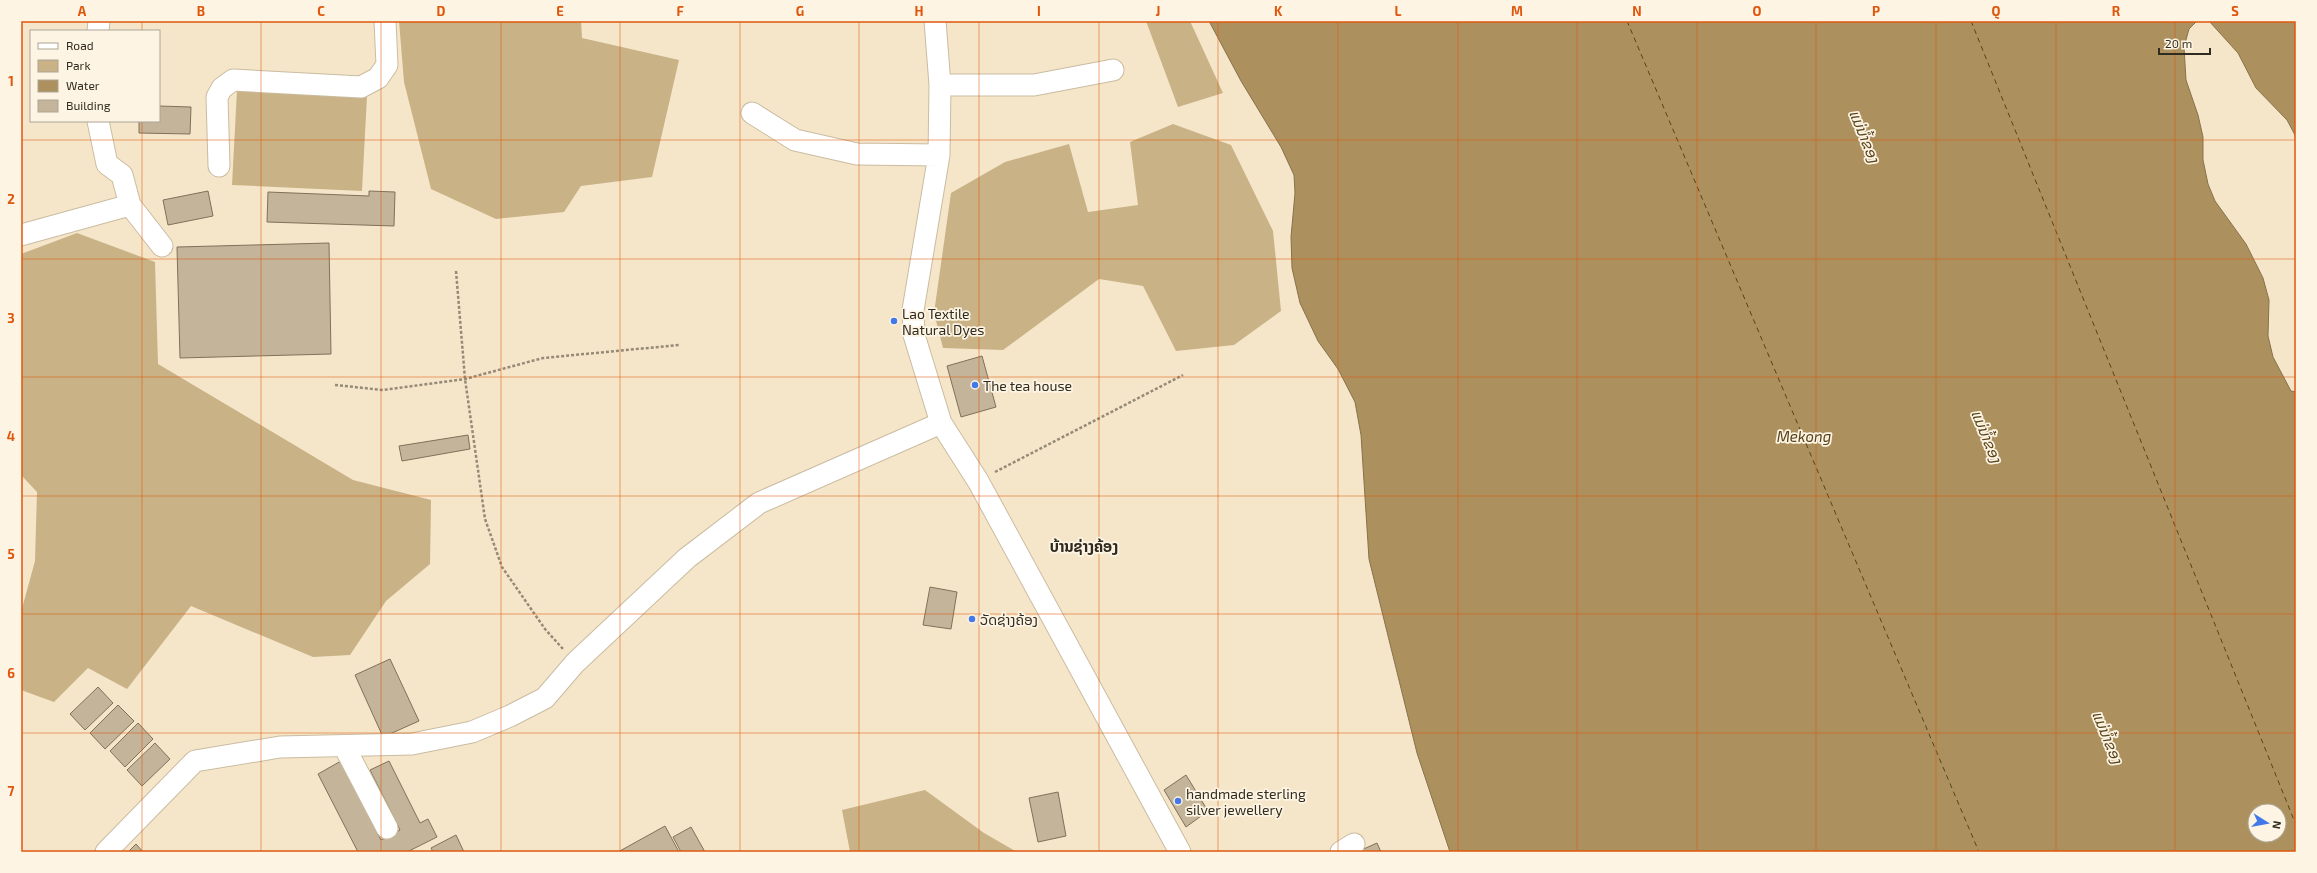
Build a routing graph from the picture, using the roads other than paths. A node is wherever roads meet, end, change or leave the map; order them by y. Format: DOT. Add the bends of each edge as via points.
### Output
graph roads {
  1 [pos="385,21"];
  2 [pos="935,21"];
  3 [pos="1113,70"];
  4 [pos="940,86"];
  5 [pos="752,113"];
  6 [pos="98,122"];
  7 [pos="939,155"];
  8 [pos="219,166"];
  9 [pos="130,205"];
  10 [pos="21,235"];
  11 [pos="162,246"];
  12 [pos="942,423"];
  13 [pos="344,746"];
  14 [pos="387,828"];
  15 [pos="106,852"];
  16 [pos="1180,852"];
  1 -- 8 [label="street" via="387,65 378,78 361,87 233,80 222,88 217,96"];
  2 -- 4 [label="street"];
  3 -- 4 [label="street" via="1034,85"];
  4 -- 7 [label="street"];
  5 -- 7 [label="street" via="795,140 857,154"];
  6 -- 9 [label="street" via="107,164 122,175"];
  7 -- 12 [label="street" via="913,310 914,335"];
  9 -- 10 [label="street"];
  9 -- 11 [label="street"];
  12 -- 13 [label="street" via="759,503 688,558 575,663 545,698 472,732 412,744"];
  12 -- 16 [label="street" via="978,481"];
  13 -- 14 [label="street"];
  13 -- 15 [label="street" via="280,747 195,761"];
}
